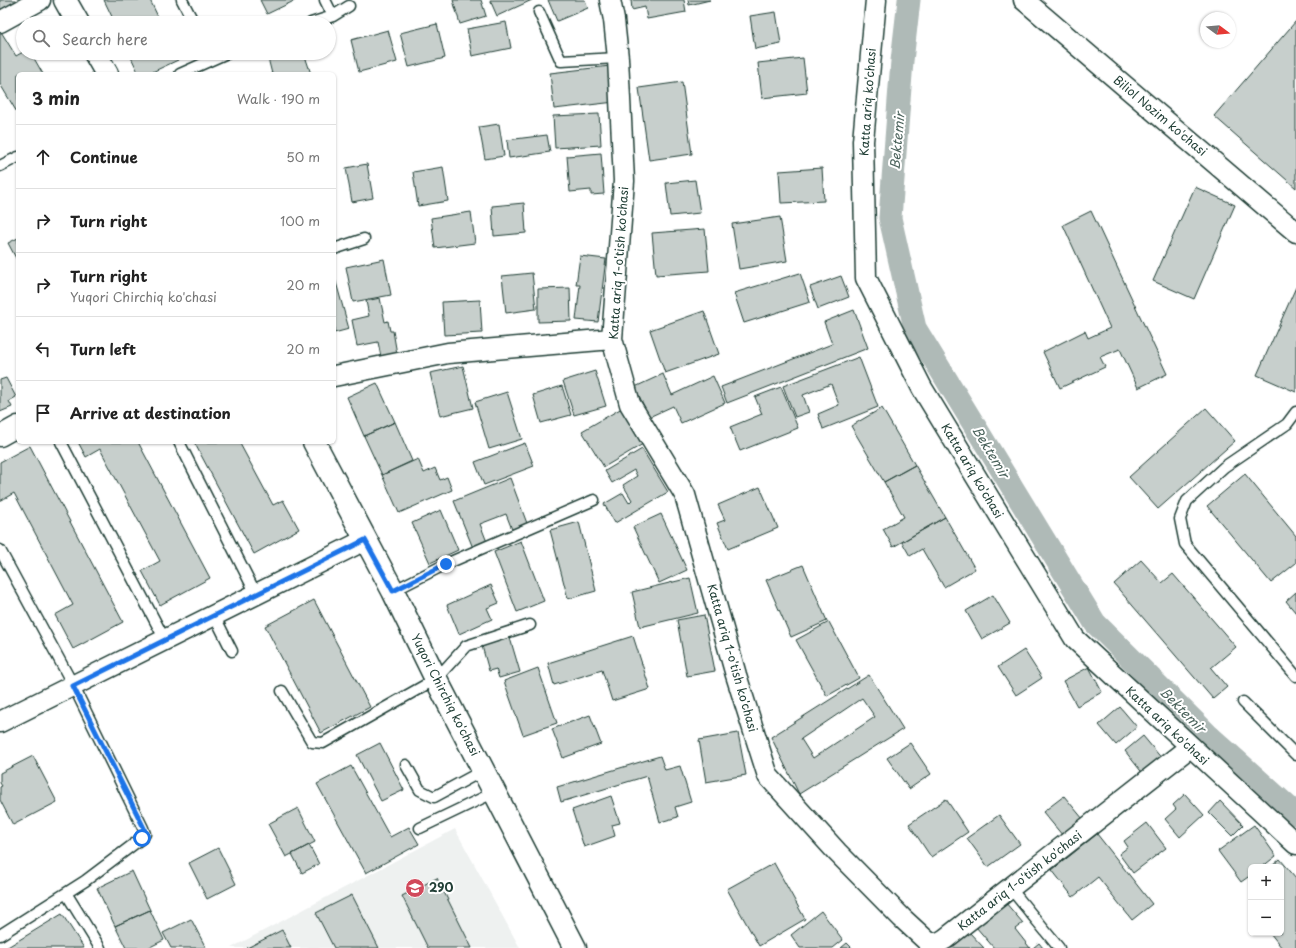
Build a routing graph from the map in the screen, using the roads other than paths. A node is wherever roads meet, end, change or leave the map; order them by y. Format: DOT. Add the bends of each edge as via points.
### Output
graph roads {
  1 [pos="40,0"];
  2 [pos="65,0"];
  3 [pos="182,0"];
  4 [pos="325,0"];
  5 [pos="610,0"];
  6 [pos="876,0"];
  7 [pos="1024,0"];
  8 [pos="349,6"];
  9 [pos="539,12"];
  10 [pos="74,16"];
  11 [pos="190,16"];
  12 [pos="333,16"];
  13 [pos="0,22"];
  14 [pos="618,58"];
  15 [pos="99,60"];
  16 [pos="205,60"];
  17 [pos="106,72"];
  18 [pos="184,72"];
  19 [pos="16,157"];
  20 [pos="0,166"];
  21 [pos="1296,232"];
  22 [pos="364,239"];
  23 [pos="336,248"];
  24 [pos="612,339"];
  25 [pos="336,376"];
  26 [pos="1296,412"];
  27 [pos="16,427"];
  28 [pos="0,436"];
  29 [pos="62,444"];
  30 [pos="180,444"];
  31 [pos="315,444"];
  32 [pos="594,500"];
  33 [pos="365,540"];
  34 [pos="0,550"];
  35 [pos="393,591"];
  36 [pos="256,594"];
  37 [pos="214,615"];
  38 [pos="530,625"];
  39 [pos="165,640"];
  40 [pos="232,651"];
  41 [pos="1296,676"];
  42 [pos="436,679"];
  43 [pos="73,686"];
  44 [pos="282,691"];
  45 [pos="1243,702"];
  46 [pos="0,722"];
  47 [pos="1190,747"];
  48 [pos="1296,755"];
  49 [pos="406,765"];
  50 [pos="484,770"];
  51 [pos="495,792"];
  52 [pos="420,828"];
  53 [pos="1296,844"];
  54 [pos="1011,889"];
  55 [pos="66,893"];
  56 [pos="0,935"];
  57 [pos="100,948"];
  58 [pos="575,948"];
  59 [pos="1058,948"];
  1 -- 13 [label="street"];
  2 -- 10 [label="street"];
  3 -- 11 [label="lane"];
  4 -- 12 [label="lane"];
  5 -- 14 [label="street, Katta ariq 1-o'tish ko'chasi"];
  6 -- 47 [label="street, Katta ariq ko'chasi" via="863,141 866,278 922,388 1075,639"];
  7 -- 21 [label="street, Biliol Nozim ko'chasi"];
  8 -- 12 [label="lane"];
  9 -- 14 [label="lane" via="561,61"];
  14 -- 24 [label="street, Katta ariq 1-o'tish ko'chasi" via="624,181"];
  15 -- 17 [label="street"];
  16 -- 18 [label="lane"];
  19 -- 20 [label="lane"];
  22 -- 23 [label="lane"];
  24 -- 25 [label="street" via="448,353"];
  24 -- 54 [label="street, Katta ariq 1-o'tish ko'chasi" via="630,404 685,495 736,675 768,776 842,857 928,942 933,944 945,940"];
  26 -- 41 [label="lane" via="1287,424 1224,467 1188,501 1180,519 1185,544"];
  27 -- 28 [label="street"];
  29 -- 39 [label="lane"];
  30 -- 36 [label="lane"];
  31 -- 33 [label="street, Yuqori Chirchiq ko'chasi"];
  32 -- 35 [label="lane" via="446,564"];
  33 -- 35 [label="street, Yuqori Chirchiq ko'chasi"];
  33 -- 36 [label="street"];
  34 -- 43 [label="lane"];
  35 -- 42 [label="street, Yuqori Chirchiq ko'chasi"];
  36 -- 37 [label="street"];
  37 -- 39 [label="street"];
  37 -- 40 [label="lane"];
  38 -- 42 [label="lane" via="466,646"];
  39 -- 43 [label="street"];
  42 -- 44 [label="lane" via="322,743 312,742"];
  42 -- 50 [label="street, Yuqori Chirchiq ko'chasi"];
  43 -- 46 [label="street"];
  43 -- 55 [label="lane" via="145,834"];
  45 -- 48 [label="lane"];
  47 -- 53 [label="street, Katta ariq ko'chasi"];
  47 -- 54 [label="street, Katta ariq 1-o'tish ko'chasi"];
  49 -- 50 [label="lane" via="420,790 434,796"];
  50 -- 51 [label="street, Yuqori Chirchiq ko'chasi"];
  51 -- 52 [label="lane"];
  51 -- 58 [label="street, Yuqori Chirchiq ko'chasi"];
  54 -- 59 [label="lane"];
  55 -- 56 [label="lane"];
  55 -- 57 [label="lane"];
}
